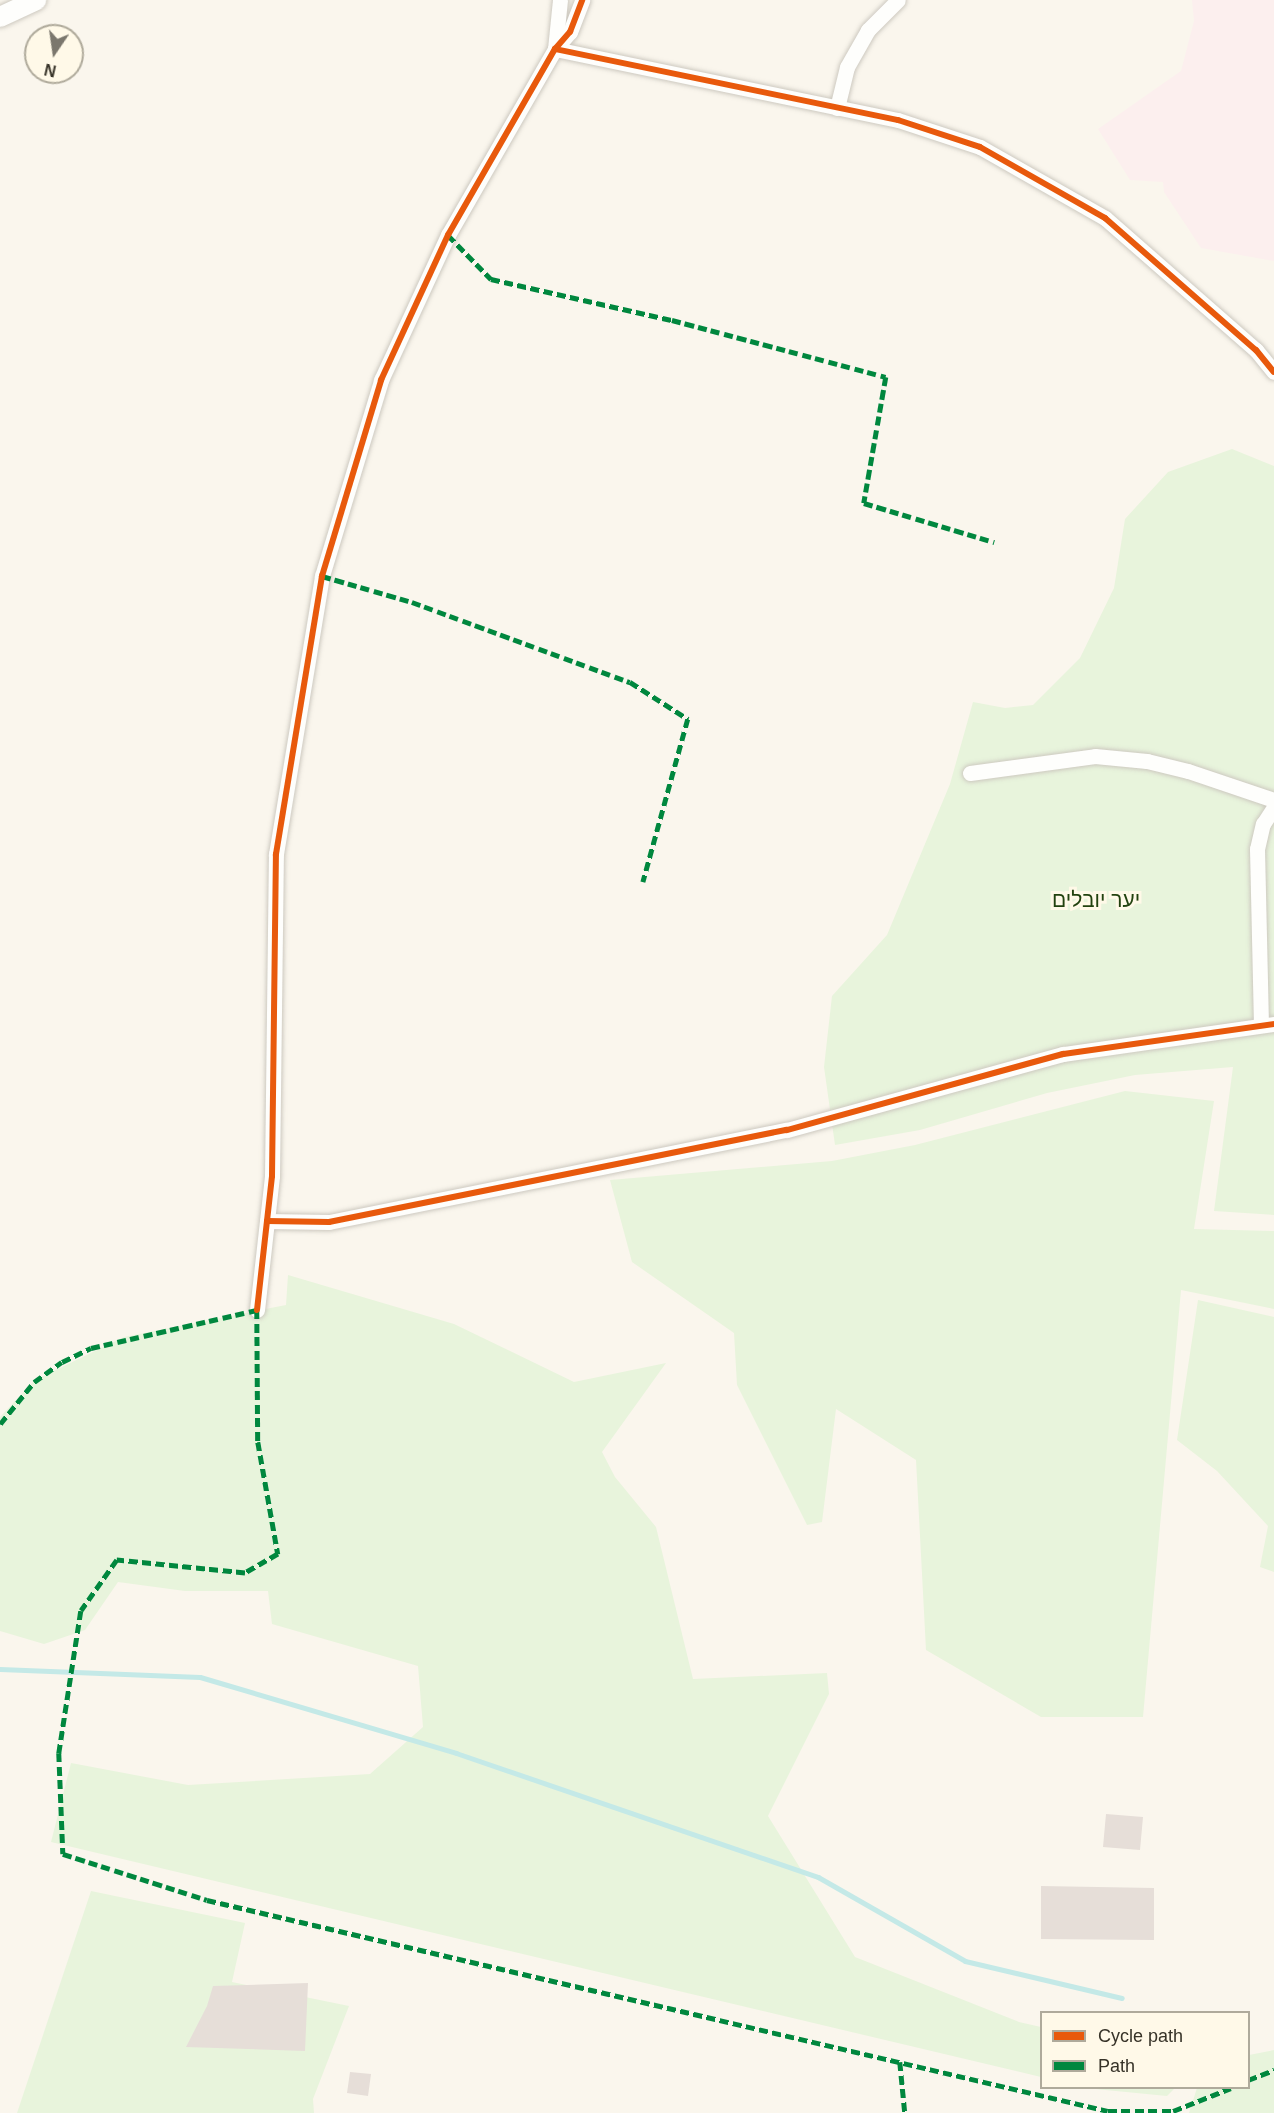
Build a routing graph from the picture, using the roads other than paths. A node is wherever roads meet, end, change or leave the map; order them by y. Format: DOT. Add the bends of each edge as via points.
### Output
graph roads {
  1 [pos="36,0"];
  2 [pos="560,0"];
  3 [pos="582,0"];
  4 [pos="898,0"];
  5 [pos="0,17"];
  6 [pos="555,49"];
  7 [pos="837,108"];
  8 [pos="1274,372"];
  9 [pos="970,772"];
  10 [pos="1274,800"];
  11 [pos="1274,807"];
  12 [pos="1268,1025"];
  13 [pos="267,1221"];
  14 [pos="257,1310"];
  1 -- 5 [label="street"];
  2 -- 6 [label="street"];
  3 -- 6 [label="street" via="570,32"];
  4 -- 7 [label="street" via="868,30 852,58"];
  6 -- 7 [label="street"];
  6 -- 13 [label="street" via="448,235 381,380 322,576 276,854 272,1176"];
  7 -- 8 [label="street" via="898,120 980,147 1105,218 1256,350"];
  9 -- 10 [label="street" via="1095,756 1188,771"];
  11 -- 12 [label="street" via="1263,824 1257,849"];
  12 -- 13 [label="street" via="1063,1054 787,1130 340,1219 309,1223"];
  13 -- 14 [label="street"];
}
